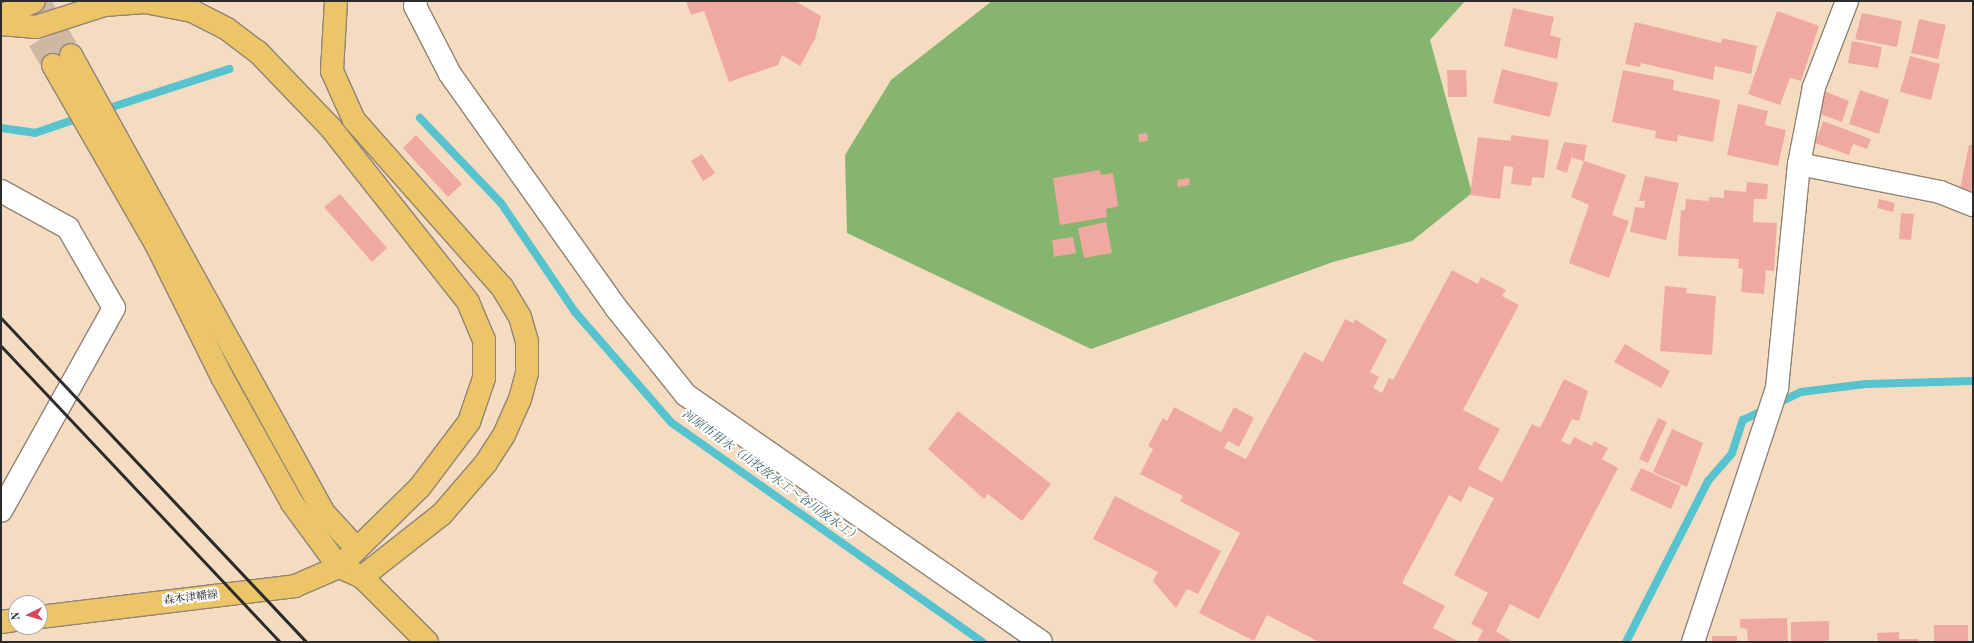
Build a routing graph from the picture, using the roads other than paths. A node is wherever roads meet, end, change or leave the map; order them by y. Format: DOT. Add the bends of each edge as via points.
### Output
graph roads {
  1 [pos="34,1"];
  2 [pos="336,1"];
  3 [pos="416,1"];
  4 [pos="1847,1"];
  5 [pos="1,16"];
  6 [pos="1,24"];
  7 [pos="1799,164"];
  8 [pos="1,192"];
  9 [pos="1973,205"];
  10 [pos="1,511"];
  11 [pos="357,549"];
  12 [pos="339,567"];
  13 [pos="362,577"];
  14 [pos="48,617"];
  15 [pos="427,642"];
  16 [pos="1041,642"];
  17 [pos="1693,642"];
  1 -- 5 [label="main road"];
  2 -- 13 [label="main road" via="332,71 354,120 502,287 520,317 527,342 526,373 520,399 504,435 486,463 442,514"];
  3 -- 16 [label="street" via="415,6 450,74 617,309 686,395"];
  4 -- 7 [label="street" via="1814,87"];
  6 -- 11 [label="main road, 森本津幡線" via="36,27 104,5 145,2 192,11 227,29 258,52 330,127 468,302 484,340 484,378 469,422 420,487"];
  7 -- 9 [label="street" via="1940,192"];
  7 -- 17 [label="street" via="1777,388"];
  8 -- 10 [label="street" via="68,228 114,308"];
  11 -- 12 [label="main road, 森本津幡線"];
  11 -- 12 [label="main road" via="324,513 62,60 222,377 292,503"];
  11 -- 13 [label="main road"];
  12 -- 13 [label="main road"];
  12 -- 14 [label="main road, 森本津幡線" via="295,586"];
  13 -- 15 [label="main road"];
}
